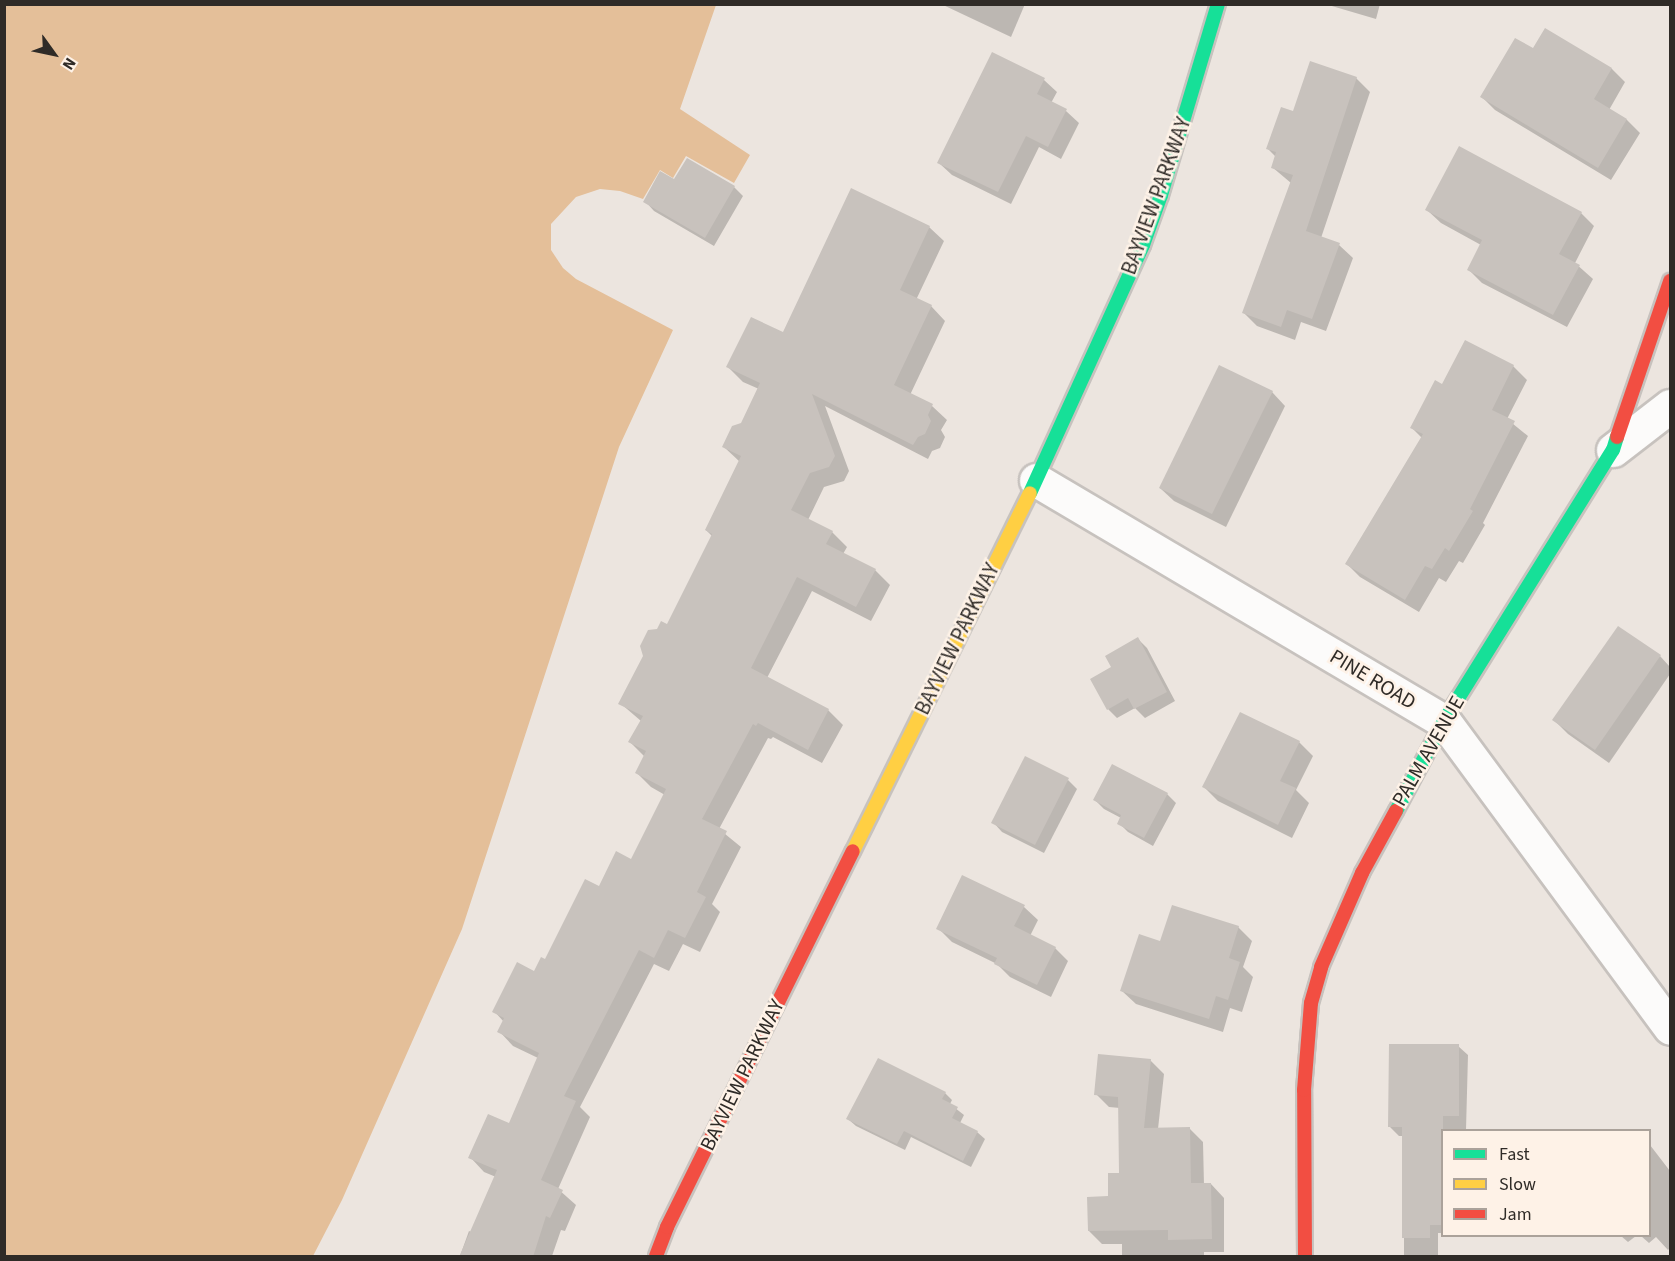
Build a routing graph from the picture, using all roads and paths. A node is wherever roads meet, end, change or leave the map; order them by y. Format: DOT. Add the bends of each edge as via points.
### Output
graph roads {
  1 [pos="1218,4"];
  2 [pos="1671,281"];
  3 [pos="1671,406"];
  4 [pos="1613,450"];
  5 [pos="1036,480"];
  6 [pos="1444,721"];
  7 [pos="1671,1028"];
  8 [pos="656,1257"];
  9 [pos="1305,1257"];
  1 -- 5 [label="street, BAYVIEW PARKWAY" via="1143,245"];
  2 -- 4 [label="street, PALM AVENUE"];
  3 -- 4 [label="street"];
  4 -- 6 [label="street, PALM AVENUE"];
  5 -- 6 [label="street, PINE ROAD"];
  5 -- 8 [label="street, BAYVIEW PARKWAY" via="667,1227"];
  6 -- 7 [label="street, PINE ROAD"];
  6 -- 9 [label="street, PALM AVENUE" via="1362,873 1321,967 1311,1003 1304,1090"];
}
